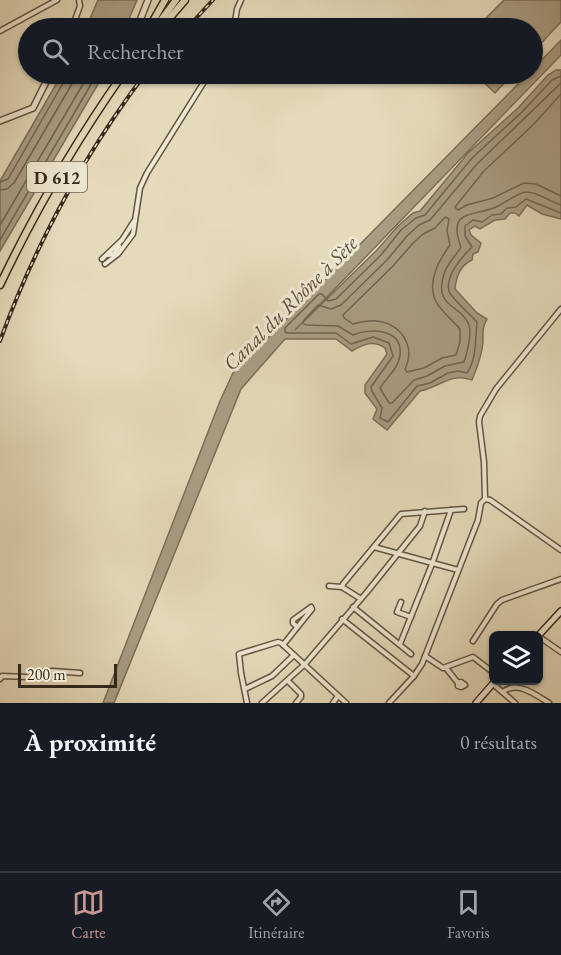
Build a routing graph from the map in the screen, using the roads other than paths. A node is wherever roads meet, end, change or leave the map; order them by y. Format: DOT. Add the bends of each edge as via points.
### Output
graph roads {
  1 [pos="57,0"];
  2 [pos="79,0"];
  3 [pos="148,0"];
  4 [pos="165,0"];
  5 [pos="176,0"];
  6 [pos="185,0"];
  7 [pos="241,0"];
  8 [pos="77,13"];
  9 [pos="24,18"];
  10 [pos="75,18"];
  11 [pos="77,18"];
  12 [pos="141,18"];
  13 [pos="155,18"];
  14 [pos="162,18"];
  15 [pos="170,18"];
  16 [pos="236,18"];
  17 [pos="18,21"];
  18 [pos="0,31"];
  19 [pos="45,84"];
  20 [pos="116,84"];
  21 [pos="203,84"];
  22 [pos="0,122"];
  23 [pos="134,220"];
  24 [pos="122,240"];
  25 [pos="108,255"];
  26 [pos="114,255"];
  27 [pos="0,285"];
  28 [pos="561,309"];
  29 [pos="485,499"];
  30 [pos="464,509"];
  31 [pos="451,510"];
  32 [pos="425,511"];
  33 [pos="374,547"];
  34 [pos="561,550"];
  35 [pos="397,555"];
  36 [pos="432,564"];
  37 [pos="458,570"];
  38 [pos="561,579"];
  39 [pos="329,586"];
  40 [pos="342,587"];
  41 [pos="361,599"];
  42 [pos="401,602"];
  43 [pos="353,607"];
  44 [pos="561,610"];
  45 [pos="411,617"];
  46 [pos="342,619"];
  47 [pos="297,627"];
  48 [pos="542,631"];
  49 [pos="543,639"];
  50 [pos="473,641"];
  51 [pos="400,644"];
  52 [pos="283,645"];
  53 [pos="561,652"];
  54 [pos="411,654"];
  55 [pos="294,655"];
  56 [pos="425,656"];
  57 [pos="305,664"];
  58 [pos="446,668"];
  59 [pos="489,669"];
  60 [pos="80,673"];
  61 [pos="414,676"];
  62 [pos="0,679"];
  63 [pos="288,681"];
  64 [pos="458,683"];
  65 [pos="491,685"];
  66 [pos="497,685"];
  67 [pos="245,689"];
  68 [pos="503,692"];
  69 [pos="338,696"];
  70 [pos="248,703"];
  71 [pos="262,703"];
  72 [pos="296,703"];
  73 [pos="333,703"];
  74 [pos="346,703"];
  75 [pos="389,703"];
  76 [pos="476,703"];
  77 [pos="515,703"];
  78 [pos="549,703"];
  1 -- 9 [label="street"];
  2 -- 8 [label="street"];
  3 -- 12 [label="street"];
  4 -- 13 [label="main road"];
  5 -- 14 [label="main road"];
  6 -- 15 [label="main road"];
  7 -- 16 [label="street"];
  8 -- 10 [label="street"];
  8 -- 11 [label="street"];
  17 -- 18 [label="street"];
  19 -- 22 [label="street" via="33,108"];
  20 -- 27 [label="main road, D 612" via="51,186"];
  21 -- 23 [label="street" via="147,173"];
  23 -- 24 [label="street"];
  23 -- 26 [label="street" via="133,234"];
  24 -- 25 [label="street"];
  24 -- 26 [label="street"];
  25 -- 26 [label="street"];
  25 -- 26 [label="street" via="103,261"];
  28 -- 29 [label="street" via="496,389 480,416"];
  29 -- 34 [label="street"];
  29 -- 37 [label="street"];
  30 -- 31 [label="street"];
  31 -- 32 [label="street"];
  31 -- 36 [label="street"];
  32 -- 33 [label="street" via="401,514"];
  32 -- 35 [label="street" via="420,526"];
  33 -- 35 [label="street"];
  33 -- 40 [label="street"];
  35 -- 36 [label="street"];
  35 -- 41 [label="street"];
  36 -- 37 [label="street"];
  36 -- 45 [label="street"];
  37 -- 56 [label="street"];
  38 -- 50 [label="street" via="502,600"];
  39 -- 40 [label="street"];
  40 -- 41 [label="street"];
  41 -- 43 [label="street"];
  42 -- 45 [label="street" via="397,612"];
  43 -- 46 [label="street"];
  43 -- 51 [label="street"];
  44 -- 48 [label="street"];
  45 -- 51 [label="street"];
  46 -- 57 [label="street"];
  46 -- 61 [label="street"];
  47 -- 47 [label="street" via="299,627 312,608 294,621"];
  47 -- 52 [label="street"];
  49 -- 53 [label="street"];
  51 -- 54 [label="street"];
  52 -- 55 [label="street"];
  52 -- 67 [label="street" via="278,642 239,654"];
  55 -- 57 [label="street"];
  55 -- 67 [label="street" via="272,676"];
  56 -- 58 [label="street"];
  56 -- 61 [label="street"];
  57 -- 63 [label="street"];
  57 -- 69 [label="street"];
  58 -- 59 [label="street" via="473,657"];
  58 -- 64 [label="street"];
  60 -- 62 [label="street" via="53,671"];
  61 -- 75 [label="street"];
  63 -- 71 [label="street"];
  63 -- 72 [label="street" via="302,694"];
  65 -- 76 [label="street"];
  66 -- 68 [label="street"];
  67 -- 70 [label="street"];
  68 -- 77 [label="street"];
  68 -- 78 [label="street" via="520,687"];
  69 -- 73 [label="street"];
  69 -- 74 [label="street"];
}
